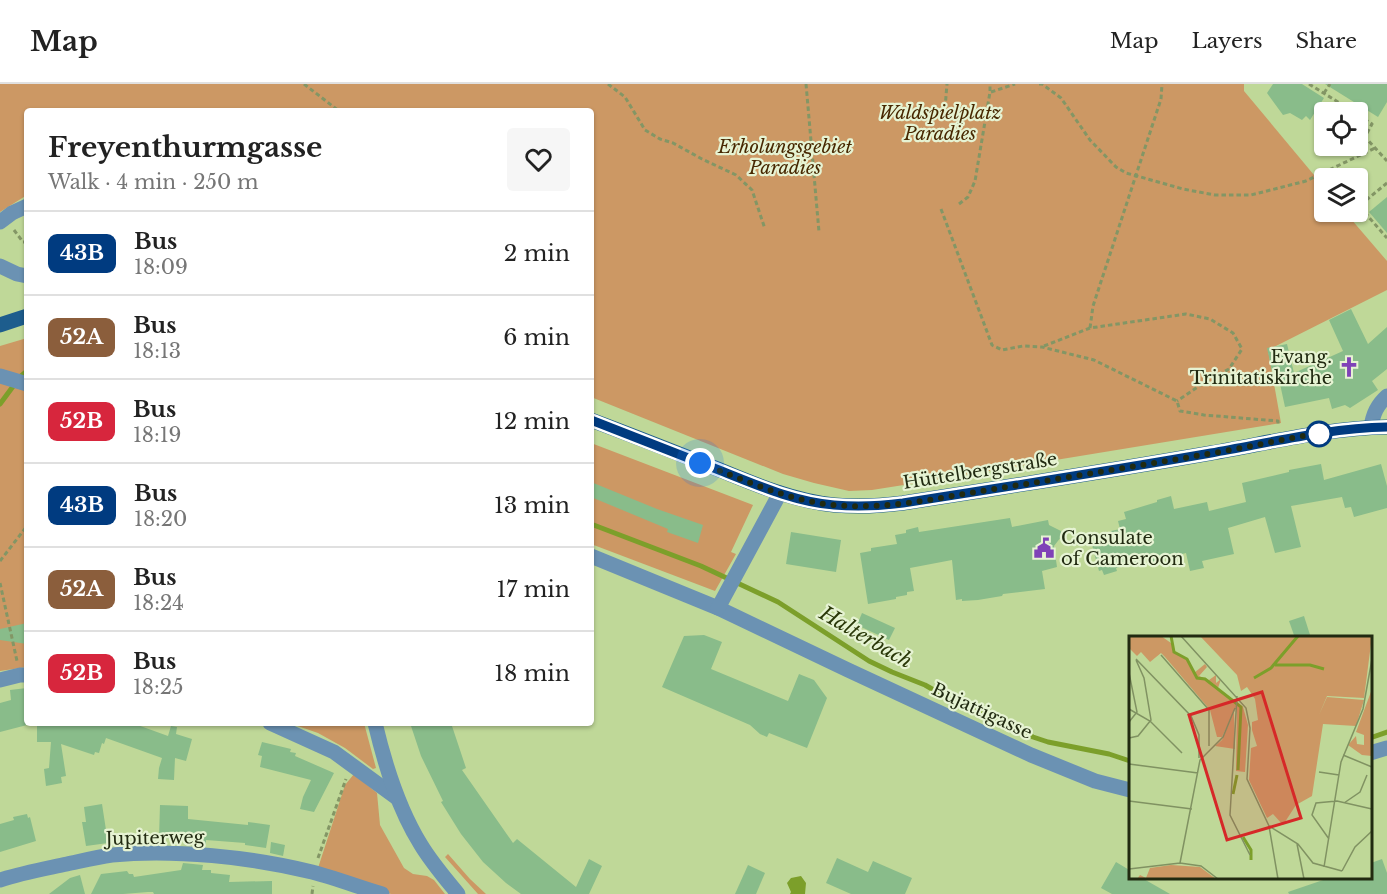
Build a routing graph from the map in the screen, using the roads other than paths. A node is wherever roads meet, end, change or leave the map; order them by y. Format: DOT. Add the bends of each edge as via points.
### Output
graph roads {
  1 [pos="24,207"];
  2 [pos="0,222"];
  3 [pos="0,266"];
  4 [pos="24,275"];
  5 [pos="24,317"];
  6 [pos="0,325"];
  7 [pos="0,376"];
  8 [pos="24,383"];
  9 [pos="1387,396"];
  10 [pos="594,421"];
  11 [pos="1371,427"];
  12 [pos="1387,427"];
  13 [pos="780,493"];
  14 [pos="594,557"];
  15 [pos="718,608"];
  16 [pos="22,671"];
  17 [pos="0,680"];
  18 [pos="277,726"];
  19 [pos="376,726"];
  20 [pos="1387,748"];
  21 [pos="1372,753"];
  22 [pos="1129,790"];
  23 [pos="398,798"];
  24 [pos="0,880"];
  25 [pos="382,894"];
  26 [pos="458,894"];
  1 -- 2 [label="street"];
  3 -- 4 [label="street"];
  5 -- 6 [label="main road"];
  7 -- 8 [label="street"];
  9 -- 11 [label="street" via="1376,409"];
  10 -- 13 [label="main road, Hüttelbergstraße"];
  11 -- 12 [label="main road, Hüttelbergstraße"];
  11 -- 13 [label="main road, Hüttelbergstraße" via="885,505 832,505"];
  13 -- 15 [label="street"];
  14 -- 15 [label="street, Bujattigasse"];
  15 -- 22 [label="street, Bujattigasse" via="1031,755 1104,784"];
  16 -- 17 [label="street"];
  18 -- 23 [label="street" via="334,752"];
  19 -- 23 [label="street"];
  20 -- 21 [label="street"];
  23 -- 26 [label="street" via="421,846"];
  24 -- 25 [label="street, Jupiterweg" via="111,855 197,855 287,867 315,865"];
}
